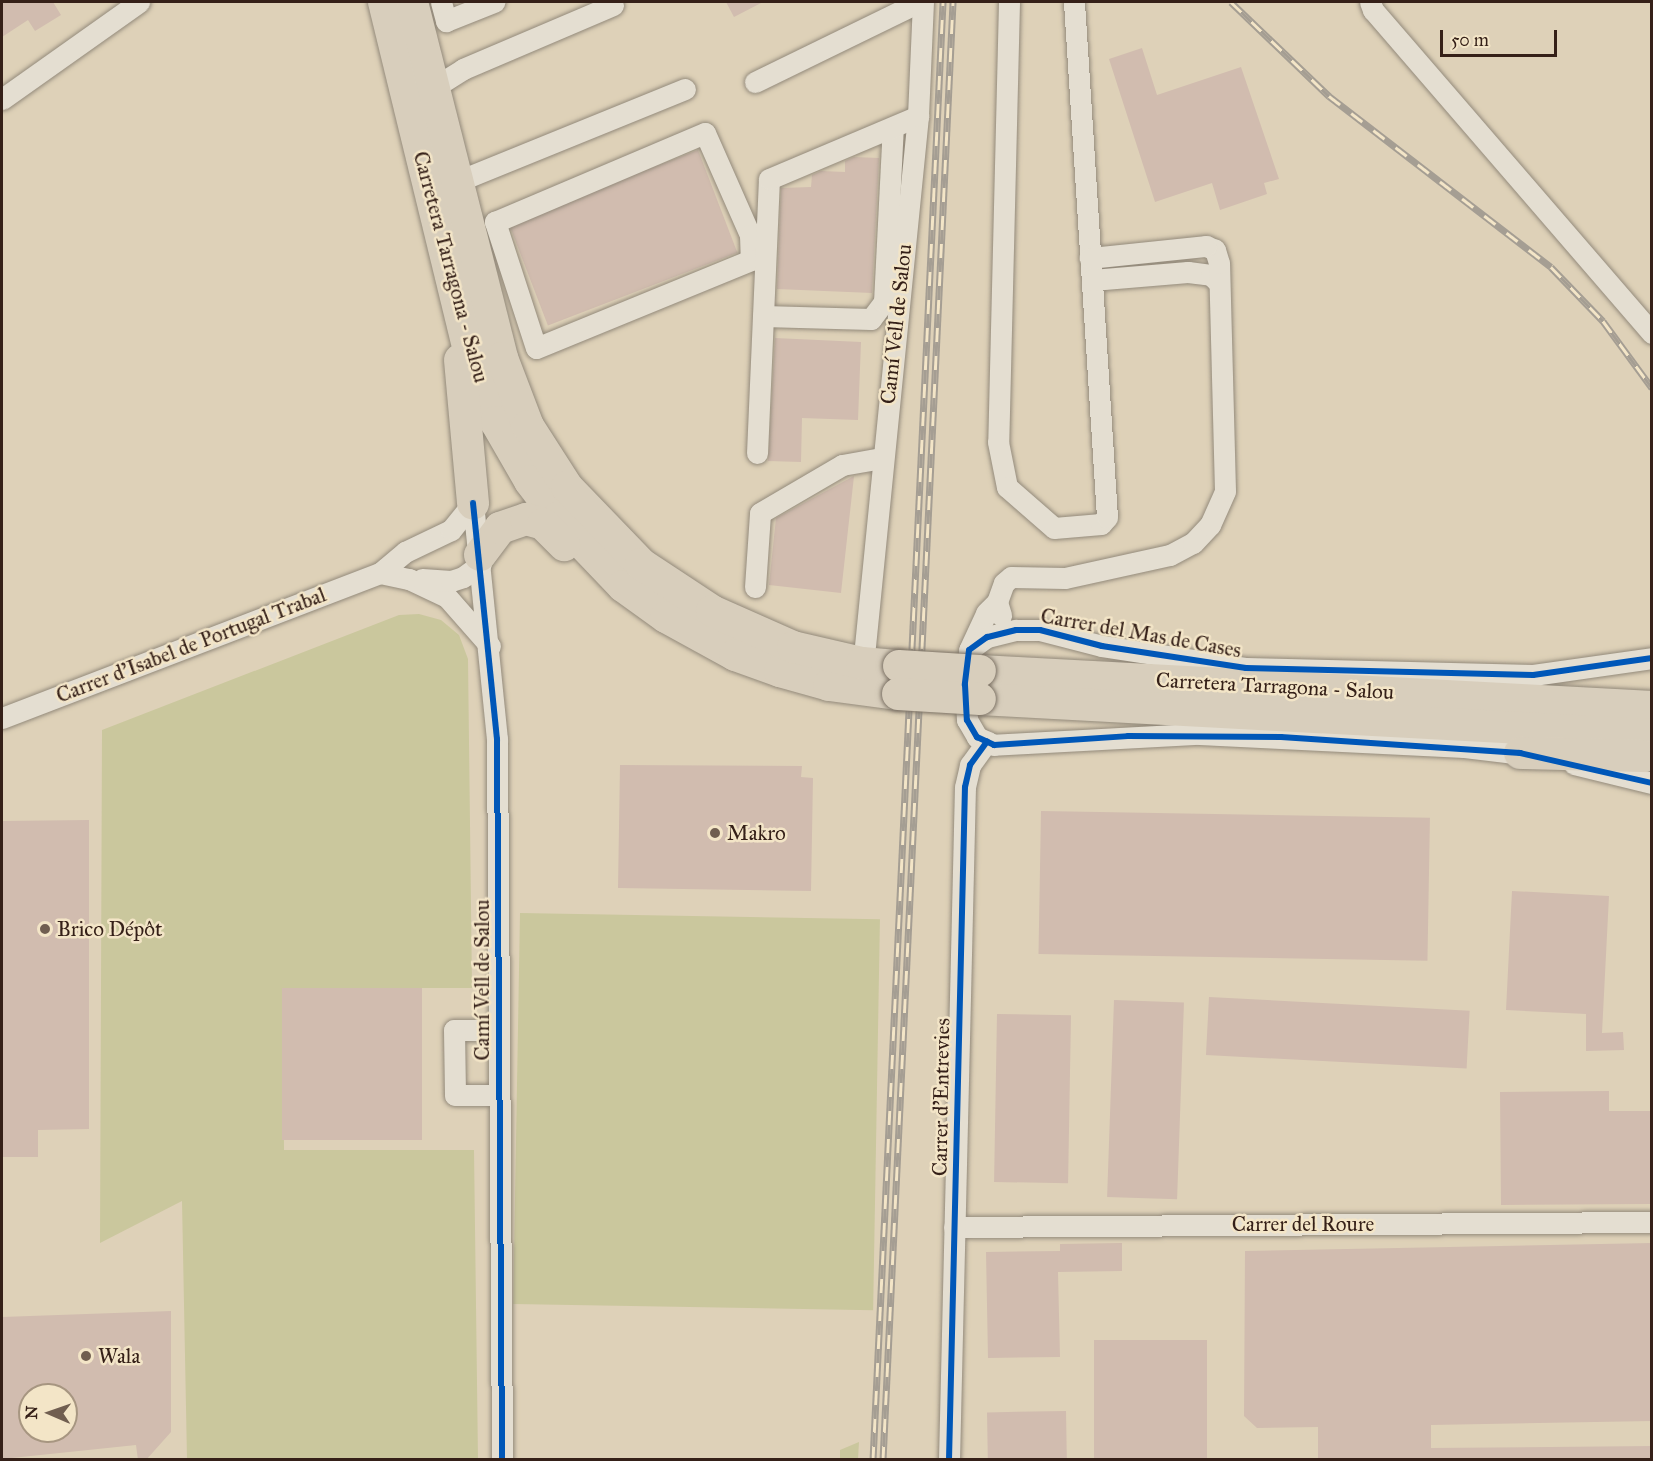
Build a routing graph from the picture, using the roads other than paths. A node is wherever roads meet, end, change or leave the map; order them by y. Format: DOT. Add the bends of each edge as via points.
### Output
graph roads {
  1 [pos="139,2"];
  2 [pos="384,2"];
  3 [pos="412,2"];
  4 [pos="441,2"];
  5 [pos="494,2"];
  6 [pos="921,2"];
  7 [pos="1009,2"];
  8 [pos="1074,2"];
  9 [pos="1370,2"];
  10 [pos="613,5"];
  11 [pos="755,82"];
  12 [pos="433,88"];
  13 [pos="685,89"];
  14 [pos="2,99"];
  15 [pos="918,116"];
  16 [pos="893,127"];
  17 [pos="456,182"];
  18 [pos="488,246"];
  19 [pos="1090,258"];
  20 [pos="451,279"];
  21 [pos="1092,280"];
  22 [pos="1219,283"];
  23 [pos="519,297"];
  24 [pos="489,315"];
  25 [pos="763,316"];
  26 [pos="1652,333"];
  27 [pos="757,453"];
  28 [pos="882,458"];
  29 [pos="473,502"];
  30 [pos="431,541"];
  31 [pos="480,556"];
  32 [pos="380,573"];
  33 [pos="409,579"];
  34 [pos="623,586"];
  35 [pos="754,587"];
  36 [pos="997,602"];
  37 [pos="1016,630"];
  38 [pos="490,646"];
  39 [pos="1652,658"];
  40 [pos="884,667"];
  41 [pos="1246,668"];
  42 [pos="1408,674"];
  43 [pos="1119,677"];
  44 [pos="974,685"];
  45 [pos="1558,702"];
  46 [pos="1091,705"];
  47 [pos="1652,707"];
  48 [pos="2,718"];
  49 [pos="1652,735"];
  50 [pos="1263,736"];
  51 [pos="987,742"];
  52 [pos="1520,753"];
  53 [pos="1652,757"];
  54 [pos="1652,783"];
  55 [pos="965,787"];
  56 [pos="499,1030"];
  57 [pos="499,1095"];
  58 [pos="1652,1222"];
  59 [pos="954,1227"];
  60 [pos="502,1460"];
  61 [pos="949,1460"];
  1 -- 14 [label="street"];
  2 -- 20 [label="highway, Carretera Tarragona - Salou"];
  3 -- 12 [label="highway, Carretera Tarragona - Salou"];
  4 -- 5 [label="street" via="446,21"];
  6 -- 11 [label="street"];
  6 -- 15 [label="street, Camí Vell de Salou"];
  7 -- 21 [label="street" via="998,442 1008,488 1054,528 1101,524 1107,517"];
  8 -- 19 [label="street"];
  9 -- 26 [label="street"];
  10 -- 12 [label="street" via="463,69"];
  12 -- 17 [label="highway, Carretera Tarragona - Salou"];
  13 -- 17 [label="street"];
  15 -- 16 [label="street"];
  15 -- 28 [label="street, Camí Vell de Salou"];
  16 -- 25 [label="street" via="769,179"];
  16 -- 25 [label="street" via="884,302 870,319"];
  17 -- 18 [label="highway, Carretera Tarragona - Salou"];
  18 -- 23 [label="street"];
  18 -- 23 [label="street" via="495,222 705,133 750,235 751,260 536,348"];
  18 -- 24 [label="highway, Carretera Tarragona - Salou"];
  19 -- 21 [label="street"];
  19 -- 22 [label="street" via="1206,246 1215,250"];
  20 -- 29 [label="highway"];
  20 -- 34 [label="highway, Carretera Tarragona - Salou" via="471,358 510,448 558,518"];
  21 -- 22 [label="street" via="1188,272 1212,275"];
  22 -- 36 [label="street" via="1225,491 1210,525 1193,543 1170,555 1065,578 1011,576"];
  23 -- 24 [label="street"];
  24 -- 40 [label="highway, Carretera Tarragona - Salou" via="510,385 539,448 567,487 616,542 663,581 755,633 828,657"];
  25 -- 27 [label="street"];
  28 -- 35 [label="street" via="842,465 760,513"];
  28 -- 40 [label="street, Camí Vell de Salou"];
  29 -- 30 [label="street" via="463,519"];
  29 -- 31 [label="street, Camí Vell de Salou"];
  30 -- 31 [label="street" via="456,540"];
  30 -- 32 [label="street" via="405,552"];
  31 -- 33 [label="street" via="463,578"];
  31 -- 34 [label="highway" via="500,528 518,520 536,521 588,568"];
  31 -- 38 [label="street, Camí Vell de Salou"];
  32 -- 33 [label="street"];
  32 -- 48 [label="street, Carrer d'Isabel de Portugal Trabal"];
  33 -- 38 [label="street" via="447,597"];
  34 -- 40 [label="highway, Carretera Tarragona - Salou" via="666,617 735,655 829,685"];
  36 -- 37 [label="street, Carrer del Mas de Cases" via="1002,618"];
  36 -- 44 [label="street" via="986,613"];
  37 -- 41 [label="street, Carrer del Mas de Cases" via="1040,630 1112,648"];
  37 -- 44 [label="street, Carrer del Mas de Cases" via="987,637"];
  38 -- 56 [label="street, Camí Vell de Salou" via="497,739"];
  39 -- 42 [label="street, Carrer del Mas de Cases" via="1533,675"];
  40 -- 44 [label="highway, Carretera Tarragona - Salou, bridge"];
  41 -- 42 [label="street, Carrer del Mas de Cases"];
  41 -- 43 [label="highway"];
  42 -- 45 [label="highway"];
  43 -- 44 [label="highway, Carretera Tarragona - Salou"];
  43 -- 45 [label="highway, Carretera Tarragona - Salou"];
  44 -- 46 [label="highway, Carretera Tarragona - Salou"];
  44 -- 51 [label="street" via="977,737"];
  44 -- 55 [label="street, Carrer d'Entrevies" via="961,768"];
  45 -- 47 [label="highway, Carretera Tarragona - Salou"];
  46 -- 49 [label="highway, Carretera Tarragona - Salou"];
  46 -- 50 [label="highway"];
  50 -- 51 [label="street" via="1128,736 1012,746"];
  50 -- 52 [label="street"];
  51 -- 55 [label="street, Carrer d'Entrevies" via="970,765"];
  52 -- 53 [label="highway"];
  52 -- 54 [label="street"];
  55 -- 59 [label="street, Carrer d'Entrevies"];
  56 -- 57 [label="street, Camí Vell de Salou"];
  56 -- 57 [label="street" via="454,1030 455,1095"];
  57 -- 60 [label="street, Camí Vell de Salou"];
  58 -- 59 [label="street, Carrer del Roure"];
  59 -- 61 [label="street, Carrer d'Entrevies"];
}
